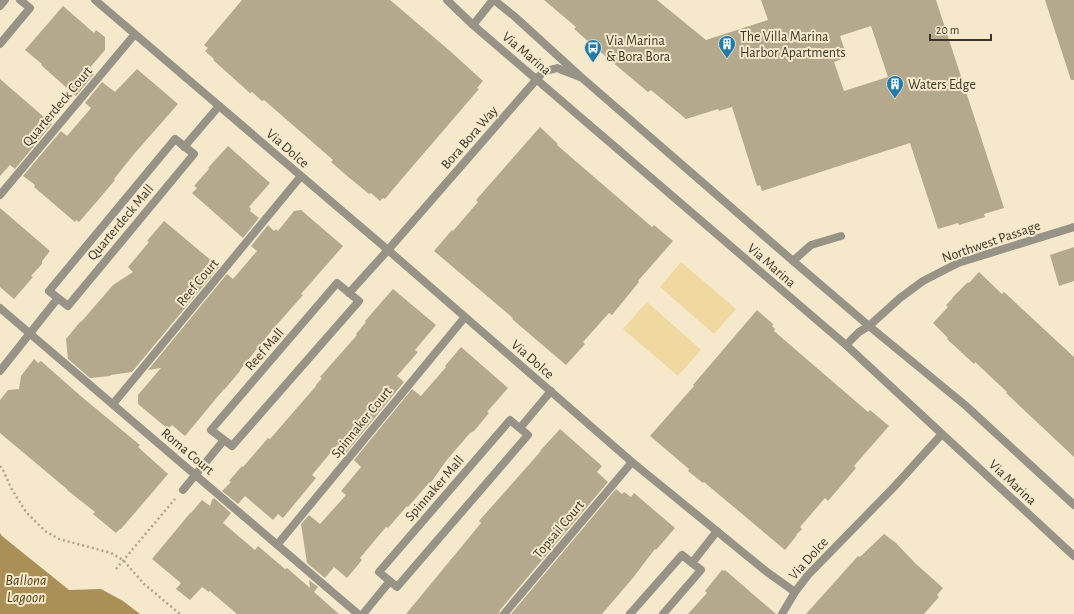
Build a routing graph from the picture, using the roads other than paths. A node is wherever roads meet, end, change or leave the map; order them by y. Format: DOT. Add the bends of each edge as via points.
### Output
graph roads {
  1 [pos="5,0"];
  2 [pos="20,0"];
  3 [pos="95,0"];
  4 [pos="447,0"];
  5 [pos="494,0"];
  6 [pos="0,6"];
  7 [pos="473,25"];
  8 [pos="135,34"];
  9 [pos="0,44"];
  10 [pos="581,78"];
  11 [pos="537,79"];
  12 [pos="219,106"];
  13 [pos="184,147"];
  14 [pos="301,176"];
  15 [pos="0,195"];
  16 [pos="1074,227"];
  17 [pos="841,236"];
  18 [pos="388,250"];
  19 [pos="793,261"];
  20 [pos="349,293"];
  21 [pos="58,298"];
  22 [pos="0,308"];
  23 [pos="465,317"];
  24 [pos="869,326"];
  25 [pos="30,334"];
  26 [pos="846,346"];
  27 [pos="0,371"];
  28 [pos="550,391"];
  29 [pos="112,404"];
  30 [pos="520,428"];
  31 [pos="942,434"];
  32 [pos="224,440"];
  33 [pos="632,462"];
  34 [pos="196,475"];
  35 [pos="182,490"];
  36 [pos="1074,505"];
  37 [pos="717,531"];
  38 [pos="277,544"];
  39 [pos="1074,556"];
  40 [pos="692,563"];
  41 [pos="390,581"];
  42 [pos="795,592"];
  43 [pos="358,614"];
  44 [pos="363,614"];
  45 [pos="504,614"];
  46 [pos="630,614"];
  47 [pos="662,614"];
  48 [pos="782,614"];
  1 -- 6 [label="street"];
  2 -- 9 [label="street" via="30,8"];
  3 -- 8 [label="street, Via Dolce"];
  4 -- 7 [label="street, Via Marina"];
  5 -- 7 [label="street"];
  5 -- 10 [label="street, Via Marina"];
  7 -- 11 [label="street, Via Marina"];
  8 -- 12 [label="street, Via Dolce"];
  8 -- 15 [label="street, Quarterdeck Court"];
  10 -- 11 [label="street, Bora Bora Way" via="557,68 543,72"];
  10 -- 19 [label="street, Via Marina"];
  11 -- 18 [label="street, Bora Bora Way"];
  11 -- 26 [label="street, Via Marina"];
  12 -- 13 [label="street"];
  12 -- 14 [label="street, Via Dolce"];
  13 -- 21 [label="street, Quarterdeck Mall" via="175,139 48,291"];
  13 -- 21 [label="street, Quarterdeck Mall" via="194,154 68,306"];
  14 -- 18 [label="street, Via Dolce"];
  14 -- 29 [label="street, Reef Court"];
  16 -- 24 [label="street, Northwest Passage" via="958,263 923,281"];
  17 -- 19 [label="street" via="811,245"];
  18 -- 20 [label="street"];
  18 -- 23 [label="street, Via Dolce"];
  19 -- 24 [label="street, Via Marina"];
  20 -- 32 [label="street" via="359,301 232,446"];
  20 -- 32 [label="street, Reef Mall" via="337,283 211,430"];
  21 -- 25 [label="street"];
  22 -- 25 [label="street, Roma Court"];
  23 -- 28 [label="street, Via Dolce"];
  23 -- 38 [label="street, Spinnaker Court"];
  24 -- 26 [label="street, Northwest Passage" via="859,332"];
  24 -- 36 [label="street, Via Marina" via="965,404"];
  25 -- 27 [label="street"];
  25 -- 29 [label="street, Roma Court"];
  26 -- 31 [label="street, Via Marina"];
  28 -- 30 [label="street"];
  28 -- 33 [label="street, Via Dolce"];
  29 -- 34 [label="street, Roma Court"];
  30 -- 41 [label="street" via="528,435 397,587"];
  30 -- 41 [label="street, Spinnaker Mall" via="510,420 379,572"];
  31 -- 39 [label="street, Via Marina"];
  31 -- 42 [label="street, Via Dolce" via="808,575"];
  32 -- 34 [label="street"];
  33 -- 37 [label="street, Via Dolce"];
  33 -- 45 [label="street, Topsail Court"];
  34 -- 35 [label="street"];
  34 -- 38 [label="street, Roma Court"];
  37 -- 40 [label="street"];
  37 -- 42 [label="street, Via Dolce"];
  38 -- 43 [label="street, Roma Court"];
  40 -- 46 [label="street" via="682,554"];
  40 -- 47 [label="street" via="701,570"];
  41 -- 44 [label="street"];
  42 -- 48 [label="street"];
}
